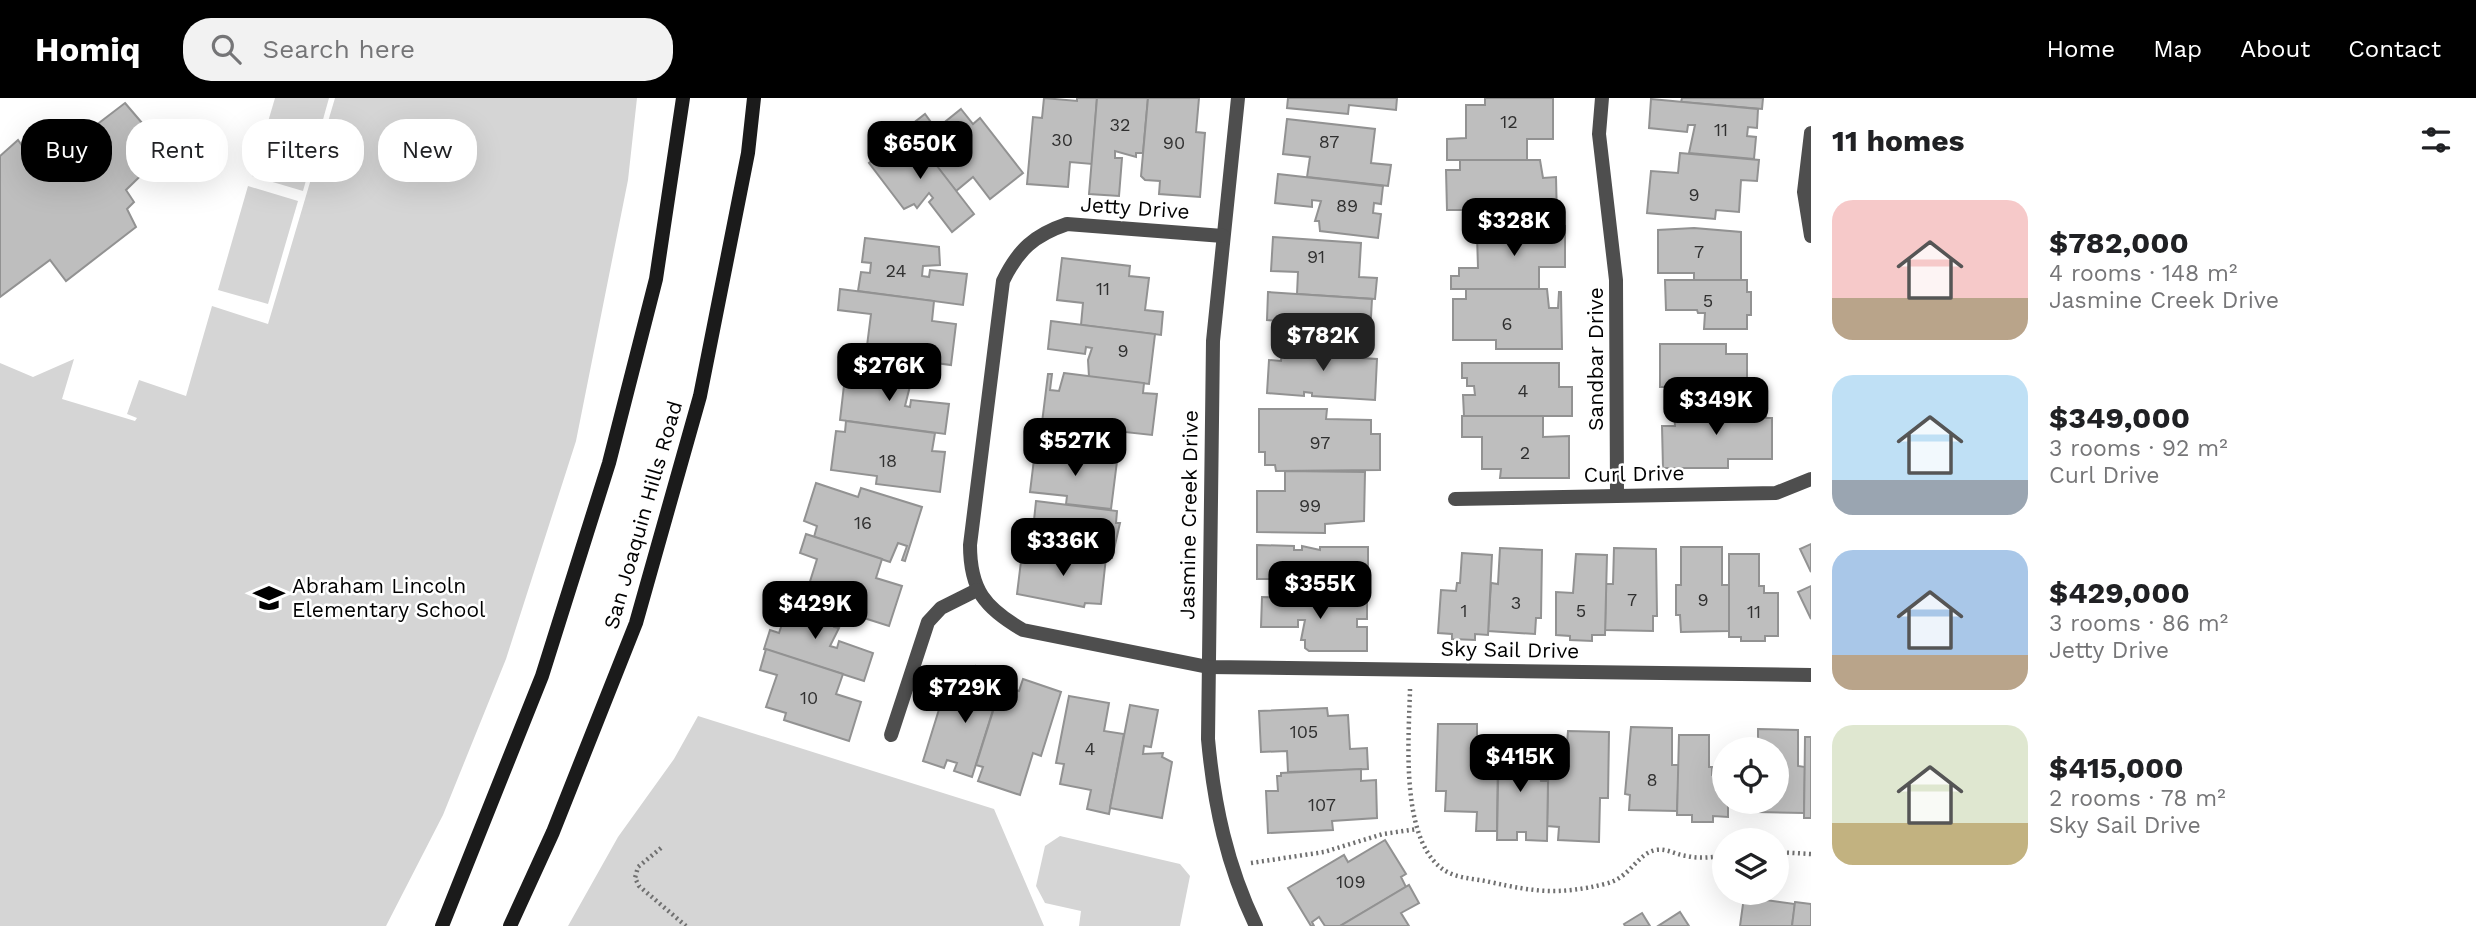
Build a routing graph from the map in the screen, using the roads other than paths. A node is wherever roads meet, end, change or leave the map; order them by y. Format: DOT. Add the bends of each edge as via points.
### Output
graph roads {
  1 [pos="683,98"];
  2 [pos="754,98"];
  3 [pos="1238,98"];
  4 [pos="1602,98"];
  5 [pos="1811,133"];
  6 [pos="1223,236"];
  7 [pos="1811,236"];
  8 [pos="1811,479"];
  9 [pos="1617,494"];
  10 [pos="1455,499"];
  11 [pos="977,590"];
  12 [pos="1208,667"];
  13 [pos="1811,676"];
  14 [pos="891,735"];
  15 [pos="442,926"];
  16 [pos="510,926"];
  17 [pos="1256,926"];
  1 -- 15 [label="main road" via="656,279 609,463 542,676"];
  2 -- 16 [label="main road, San Joaquin Hills Road" via="748,153 700,396 636,623 553,832"];
  3 -- 6 [label="street, Jasmine Creek Drive"];
  4 -- 9 [label="street, Sandbar Drive" via="1599,134 1616,280"];
  5 -- 7 [label="street" via="1804,192"];
  6 -- 11 [label="street, Jetty Drive" via="1067,224 1028,242 1014,258 1003,281 970,545"];
  6 -- 12 [label="street, Jasmine Creek Drive" via="1213,341"];
  8 -- 9 [label="street, Curl Drive" via="1776,493"];
  9 -- 10 [label="street, Curl Drive"];
  11 -- 12 [label="street, Jetty Drive" via="1001,618 1023,630"];
  11 -- 14 [label="street" via="941,608 928,622"];
  12 -- 13 [label="street, Sky Sail Drive"];
  12 -- 17 [label="street, Jasmine Creek Drive" via="1212,787 1233,869"];
}
